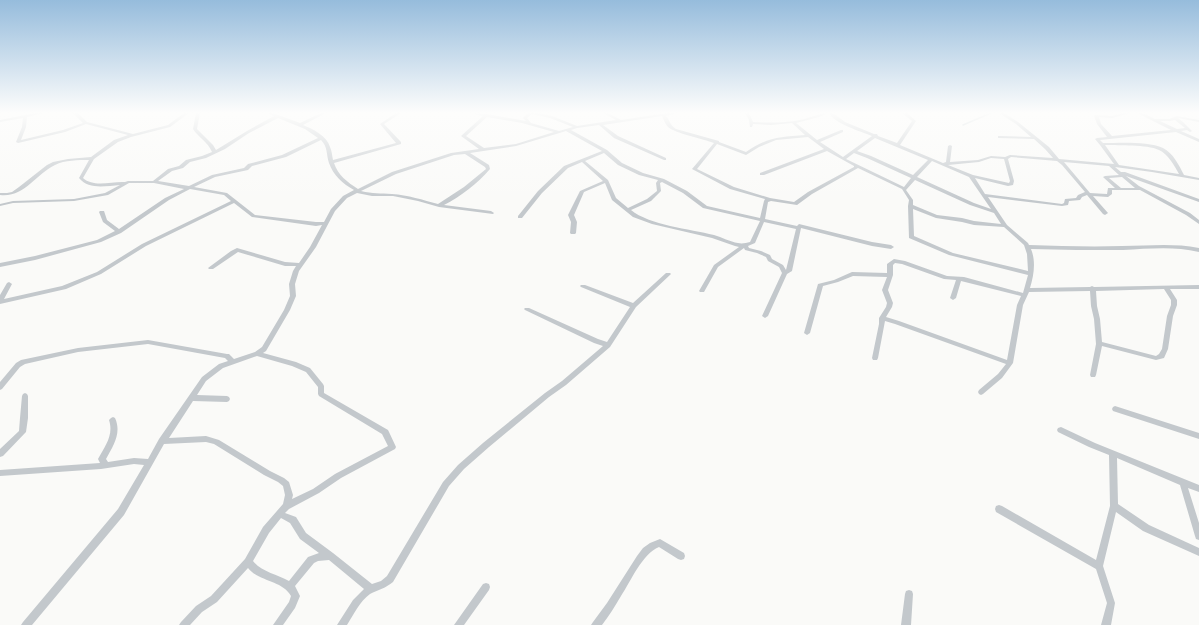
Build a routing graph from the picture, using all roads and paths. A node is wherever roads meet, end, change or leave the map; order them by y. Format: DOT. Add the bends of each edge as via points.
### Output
graph roads {
  1 [pos="116,142"];
  2 [pos="207,142"];
  3 [pos="232,142"];
  4 [pos="312,142"];
  5 [pos="324,142"];
  6 [pos="398,142"];
  7 [pos="472,142"];
  8 [pos="525,142"];
  9 [pos="589,142"];
  10 [pos="626,142"];
  11 [pos="717,142"];
  12 [pos="767,142"];
  13 [pos="816,142"];
  14 [pos="866,142"];
  15 [pos="894,142"];
  16 [pos="1040,142"];
  17 [pos="898,144"];
  18 [pos="1102,144"];
  19 [pos="950,146"];
  20 [pos="827,149"];
  21 [pos="484,150"];
  22 [pos="605,151"];
  23 [pos="214,152"];
  24 [pos="466,152"];
  25 [pos="853,152"];
  26 [pos="92,158"];
  27 [pos="843,158"];
  28 [pos="1006,158"];
  29 [pos="664,159"];
  30 [pos="932,159"];
  31 [pos="1056,159"];
  32 [pos="582,160"];
  33 [pos="331,162"];
  34 [pos="946,163"];
  35 [pos="856,166"];
  36 [pos="1118,169"];
  37 [pos="762,174"];
  38 [pos="1182,175"];
  39 [pos="971,176"];
  40 [pos="1122,176"];
  41 [pos="913,178"];
  42 [pos="1199,179"];
  43 [pos="662,180"];
  44 [pos="606,181"];
  45 [pos="128,182"];
  46 [pos="154,182"];
  47 [pos="189,188"];
  48 [pos="905,189"];
  49 [pos="1120,189"];
  50 [pos="1140,189"];
  51 [pos="356,190"];
  52 [pos="0,194"];
  53 [pos="1088,194"];
  54 [pos="984,195"];
  55 [pos="769,199"];
  56 [pos="235,201"];
  57 [pos="1199,201"];
  58 [pos="0,205"];
  59 [pos="439,206"];
  60 [pos="910,206"];
  61 [pos="627,210"];
  62 [pos="102,212"];
  63 [pos="996,212"];
  64 [pos="491,213"];
  65 [pos="1105,213"];
  66 [pos="520,217"];
  67 [pos="762,221"];
  68 [pos="1199,222"];
  69 [pos="326,223"];
  70 [pos="1005,226"];
  71 [pos="799,228"];
  72 [pos="119,232"];
  73 [pos="573,233"];
  74 [pos="745,245"];
  75 [pos="1028,247"];
  76 [pos="891,248"];
  77 [pos="1199,250"];
  78 [pos="0,265"];
  79 [pos="300,265"];
  80 [pos="212,268"];
  81 [pos="785,273"];
  82 [pos="668,274"];
  83 [pos="1031,274"];
  84 [pos="890,275"];
  85 [pos="959,280"];
  86 [pos="10,284"];
  87 [pos="583,286"];
  88 [pos="1199,286"];
  89 [pos="1092,288"];
  90 [pos="1166,288"];
  91 [pos="702,291"];
  92 [pos="1026,292"];
  93 [pos="953,298"];
  94 [pos="634,306"];
  95 [pos="527,309"];
  96 [pos="765,316"];
  97 [pos="882,318"];
  98 [pos="807,333"];
  99 [pos="608,344"];
  100 [pos="1099,344"];
  101 [pos="257,354"];
  102 [pos="875,358"];
  103 [pos="233,362"];
  104 [pos="1010,363"];
  105 [pos="1093,376"];
  106 [pos="0,387"];
  107 [pos="981,392"];
  108 [pos="25,396"];
  109 [pos="191,398"];
  110 [pos="227,399"];
  111 [pos="1115,409"];
  112 [pos="113,420"];
  113 [pos="1061,430"];
  114 [pos="1199,436"];
  115 [pos="162,441"];
  116 [pos="0,454"];
  117 [pos="1113,454"];
  118 [pos="150,462"];
  119 [pos="106,465"];
  120 [pos="0,473"];
  121 [pos="1183,483"];
  122 [pos="1199,489"];
  123 [pos="286,506"];
  124 [pos="1114,506"];
  125 [pos="999,509"];
  126 [pos="280,514"];
  127 [pos="1199,536"];
  128 [pos="1199,552"];
  129 [pos="330,556"];
  130 [pos="681,556"];
  131 [pos="248,562"];
  132 [pos="1099,566"];
  133 [pos="290,586"];
  134 [pos="486,587"];
  135 [pos="371,589"];
  136 [pos="909,594"];
  137 [pos="26,625"];
  138 [pos="184,625"];
  139 [pos="278,625"];
  140 [pos="342,625"];
  141 [pos="459,625"];
  142 [pos="596,625"];
  143 [pos="906,625"];
  144 [pos="1106,625"];
  1 -- 26 [label="street"];
  2 -- 23 [label="street"];
  3 -- 23 [label="street"];
  4 -- 47 [label="street" via="284,156 250,165 247,169 214,176"];
  5 -- 33 [label="street"];
  6 -- 33 [label="street"];
  7 -- 21 [label="street"];
  8 -- 21 [label="street"];
  9 -- 22 [label="street"];
  10 -- 29 [label="street"];
  11 -- 12 [label="street" via="746,154"];
  11 -- 55 [label="street" via="694,170 732,188"];
  13 -- 20 [label="street"];
  14 -- 25 [label="street"];
  15 -- 17 [label="street"];
  16 -- 31 [label="street"];
  17 -- 30 [label="street"];
  18 -- 36 [label="street"];
  18 -- 38 [label="street" via="1151,146 1160,149 1175,162"];
  19 -- 34 [label="street"];
  20 -- 27 [label="street"];
  20 -- 37 [label="street"];
  21 -- 24 [label="street"];
  22 -- 32 [label="street"];
  22 -- 43 [label="street" via="620,164"];
  23 -- 46 [label="street" via="188,161"];
  24 -- 51 [label="street" via="410,167"];
  24 -- 59 [label="street" via="488,168 451,200"];
  25 -- 27 [label="street"];
  25 -- 41 [label="street"];
  26 -- 45 [label="street" via="82,177 83,181 99,185"];
  26 -- 52 [label="street" via="56,162 18,191 8,195"];
  27 -- 35 [label="street"];
  28 -- 31 [label="street" via="1010,156"];
  28 -- 34 [label="street" via="991,157 979,161"];
  28 -- 39 [label="street" via="1011,184 1000,184"];
  30 -- 34 [label="street"];
  30 -- 41 [label="street"];
  31 -- 36 [label="street"];
  31 -- 53 [label="street" via="1064,164"];
  32 -- 44 [label="street"];
  32 -- 66 [label="street" via="566,167 540,192"];
  33 -- 51 [label="street" via="341,180"];
  34 -- 39 [label="street"];
  35 -- 48 [label="street"];
  35 -- 55 [label="street" via="795,204"];
  36 -- 38 [label="street" via="1156,170"];
  36 -- 40 [label="street"];
  36 -- 57 [label="street"];
  38 -- 42 [label="street"];
  39 -- 54 [label="street"];
  40 -- 49 [label="street" via="1106,177"];
  40 -- 50 [label="street"];
  41 -- 48 [label="street"];
  41 -- 63 [label="street"];
  43 -- 61 [label="street" via="658,183 659,190 653,196"];
  43 -- 67 [label="street" via="685,192 705,207"];
  44 -- 61 [label="street" via="614,199"];
  44 -- 73 [label="street" via="582,191 571,215 574,222"];
  45 -- 46 [label="street"];
  45 -- 58 [label="street" via="102,196"];
  46 -- 47 [label="street"];
  47 -- 56 [label="street" via="225,194"];
  47 -- 72 [label="street" via="167,199"];
  48 -- 60 [label="street" via="911,200"];
  49 -- 50 [label="street"];
  49 -- 53 [label="street" via="1110,190 1108,196"];
  50 -- 68 [label="street"];
  51 -- 59 [label="street" via="372,195 393,194"];
  51 -- 69 [label="street" via="345,197"];
  53 -- 54 [label="street" via="1068,200 1062,205"];
  53 -- 65 [label="street"];
  54 -- 63 [label="street"];
  55 -- 67 [label="street" via="765,202"];
  56 -- 69 [label="street" via="254,216"];
  56 -- 86 [label="street" via="144,245 99,273 64,288 1,302"];
  59 -- 64 [label="street"];
  60 -- 70 [label="street" via="936,216"];
  60 -- 83 [label="street" via="910,234 915,239 950,254"];
  61 -- 74 [label="street" via="654,223"];
  62 -- 72 [label="street" via="105,221"];
  63 -- 70 [label="street"];
  67 -- 71 [label="street"];
  67 -- 74 [label="street" via="752,243"];
  69 -- 79 [label="street"];
  70 -- 75 [label="street"];
  71 -- 76 [label="street"];
  71 -- 81 [label="street" via="792,262 789,271"];
  72 -- 78 [label="street" via="93,243"];
  74 -- 81 [label="street" via="748,249 768,256 781,266"];
  74 -- 91 [label="street" via="716,266"];
  75 -- 77 [label="street" via="1184,246"];
  75 -- 83 [label="street"];
  79 -- 80 [label="street" via="290,265 237,250"];
  79 -- 101 [label="street" via="292,284 293,296 287,310 264,349"];
  81 -- 96 [label="street"];
  82 -- 94 [label="street"];
  83 -- 92 [label="street"];
  84 -- 85 [label="street" via="891,262 899,261 946,278"];
  84 -- 97 [label="street" via="885,290 890,303"];
  84 -- 98 [label="street" via="852,274 820,284"];
  85 -- 92 [label="street"];
  85 -- 93 [label="street"];
  87 -- 94 [label="street"];
  88 -- 90 [label="street"];
  89 -- 90 [label="street"];
  89 -- 92 [label="street"];
  89 -- 100 [label="street"];
  90 -- 100 [label="street" via="1174,300 1174,305 1162,356 1154,358"];
  92 -- 104 [label="street" via="1020,304"];
  94 -- 99 [label="street"];
  95 -- 99 [label="street" via="596,341"];
  97 -- 102 [label="street"];
  97 -- 104 [label="street"];
  99 -- 135 [label="street" via="454,474 390,579 381,587"];
  100 -- 105 [label="street"];
  101 -- 103 [label="street"];
  101 -- 123 [label="street" via="308,370 321,386 321,394 385,432 392,447"];
  103 -- 106 [label="street" via="227,356 152,342 132,343 78,350 22,362"];
  103 -- 109 [label="street" via="208,374"];
  104 -- 107 [label="street" via="1000,376"];
  108 -- 116 [label="street" via="22,432"];
  109 -- 110 [label="street"];
  109 -- 115 [label="street"];
  111 -- 114 [label="street"];
  112 -- 119 [label="street" via="115,427 102,459"];
  113 -- 117 [label="street"];
  115 -- 118 [label="street"];
  115 -- 123 [label="street" via="206,439 216,442 286,484 290,495"];
  117 -- 121 [label="street"];
  117 -- 124 [label="street"];
  118 -- 119 [label="street" via="134,461"];
  118 -- 137 [label="street" via="121,512"];
  119 -- 120 [label="street"];
  121 -- 122 [label="street"];
  121 -- 127 [label="street"];
  123 -- 126 [label="street"];
  124 -- 128 [label="street" via="1146,528"];
  124 -- 132 [label="street"];
  125 -- 132 [label="street"];
  126 -- 129 [label="street" via="293,520 303,536"];
  126 -- 131 [label="street" via="266,530"];
  129 -- 133 [label="street" via="317,556 311,560"];
  129 -- 135 [label="street"];
  130 -- 142 [label="street" via="660,543 651,546"];
  131 -- 133 [label="street" via="252,569"];
  131 -- 138 [label="street" via="214,599 199,609"];
  132 -- 144 [label="street" via="1111,603"];
  133 -- 139 [label="street" via="296,596"];
  134 -- 141 [label="street"];
  135 -- 140 [label="street" via="365,593"];
  136 -- 143 [label="street"];
}
